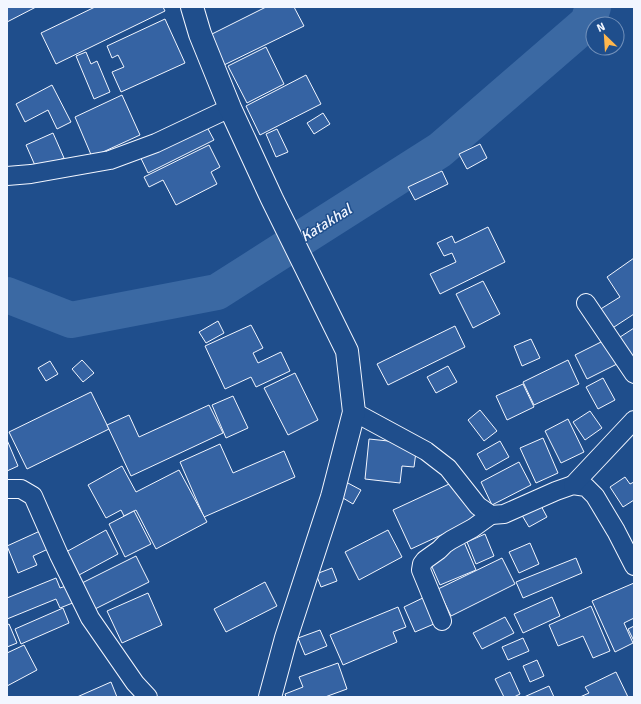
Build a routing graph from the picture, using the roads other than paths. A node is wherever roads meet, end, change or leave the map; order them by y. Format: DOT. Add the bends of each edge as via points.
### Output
graph roads {
  1 [pos="192,7"];
  2 [pos="230,108"];
  3 [pos="7,176"];
  4 [pos="586,303"];
  5 [pos="634,374"];
  6 [pos="354,412"];
  7 [pos="634,420"];
  8 [pos="573,485"];
  9 [pos="7,489"];
  10 [pos="491,515"];
  11 [pos="634,566"];
  12 [pos="442,621"];
  13 [pos="148,697"];
  14 [pos="270,697"];
  1 -- 2 [label="street" via="200,34"];
  2 -- 3 [label="street" via="156,143 110,160"];
  2 -- 6 [label="street" via="347,351"];
  4 -- 5 [label="street"];
  6 -- 10 [label="street" via="426,451 448,468 478,506"];
  6 -- 14 [label="street" via="332,497 286,638"];
  7 -- 8 [label="street"];
  8 -- 10 [label="street" via="504,514"];
  8 -- 11 [label="street" via="586,487 595,496"];
  9 -- 13 [label="street" via="21,489 33,496 90,618"];
  10 -- 12 [label="street" via="445,544 422,564 421,570"];
}
